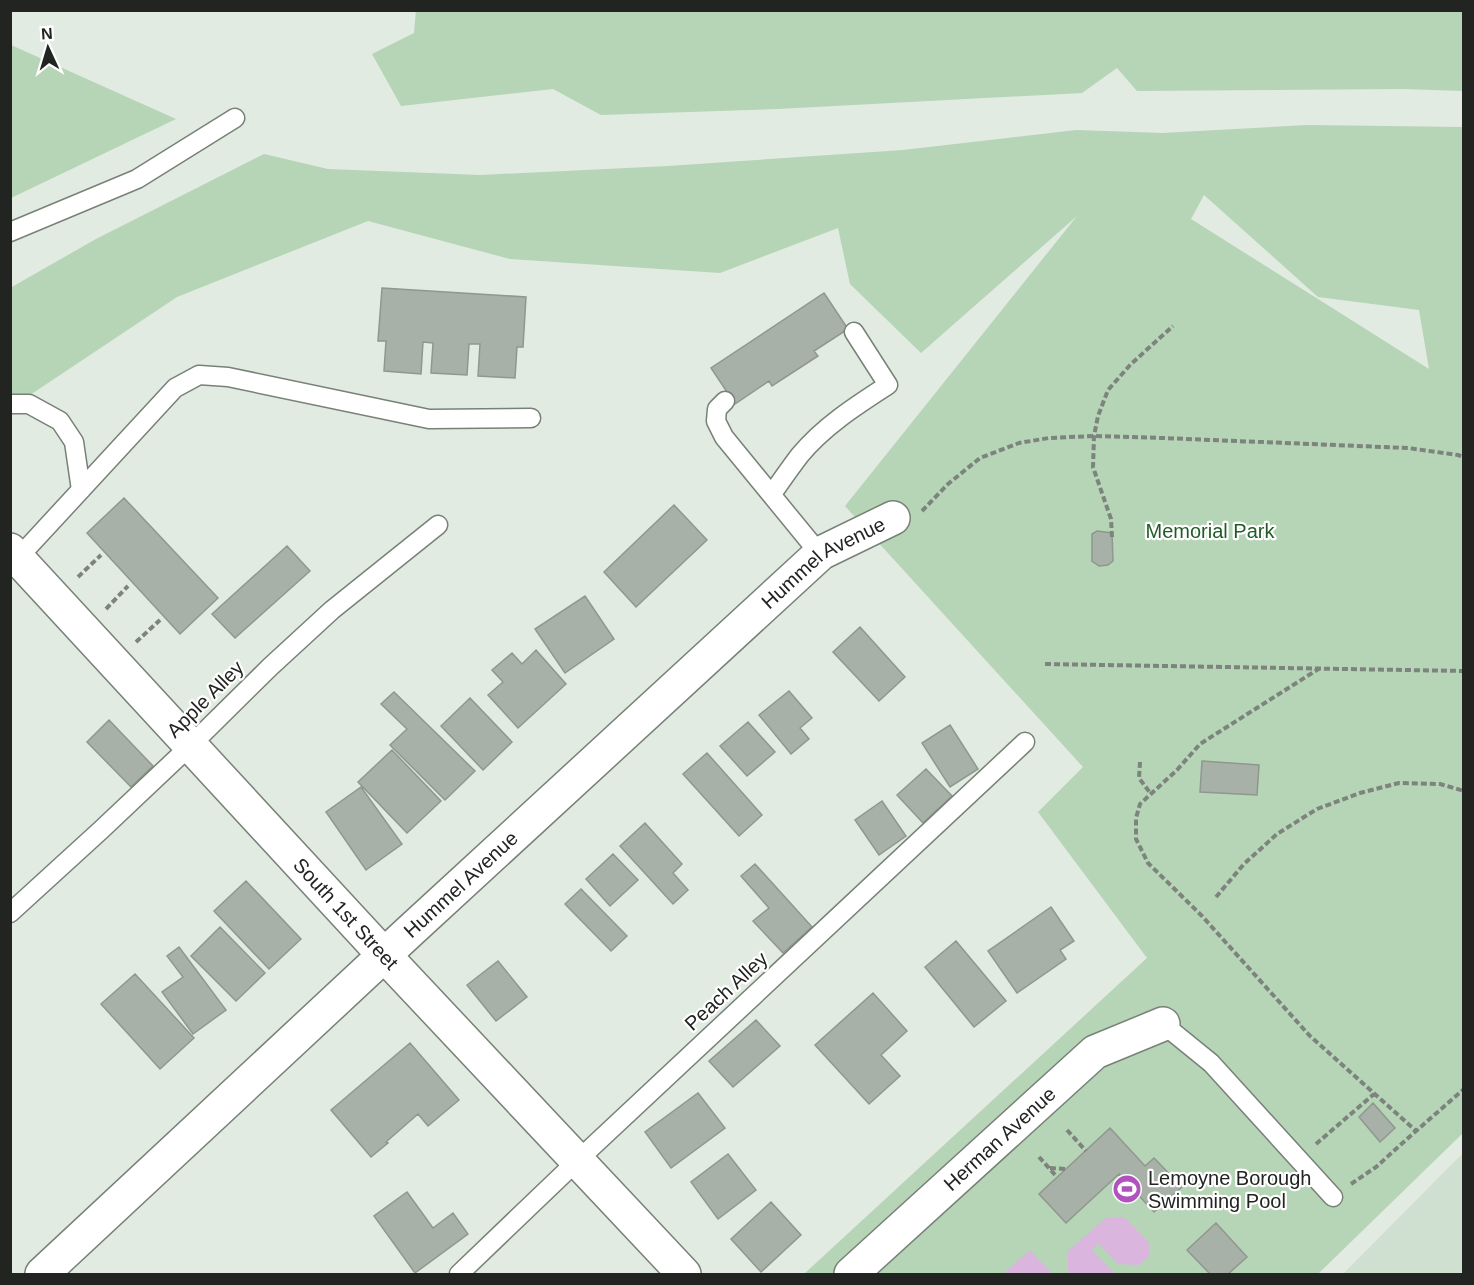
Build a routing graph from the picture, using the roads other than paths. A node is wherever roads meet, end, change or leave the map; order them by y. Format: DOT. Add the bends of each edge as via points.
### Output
graph roads {
  1 [pos="236,118"];
  2 [pos="10,232"];
  3 [pos="854,332"];
  4 [pos="725,402"];
  5 [pos="10,404"];
  6 [pos="531,418"];
  7 [pos="81,490"];
  8 [pos="772,494"];
  9 [pos="905,517"];
  10 [pos="438,525"];
  11 [pos="821,553"];
  12 [pos="14,554"];
  13 [pos="1025,742"];
  14 [pos="191,745"];
  15 [pos="10,913"];
  16 [pos="384,955"];
  17 [pos="1163,1024"];
  18 [pos="577,1161"];
  19 [pos="1333,1197"];
  20 [pos="42,1275"];
  21 [pos="459,1275"];
  22 [pos="684,1275"];
  23 [pos="851,1275"];
  1 -- 2 [label="lane" via="137,179"];
  3 -- 8 [label="lane" via="888,385 828,427 800,455"];
  4 -- 8 [label="lane" via="717,409 716,421 724,437"];
  5 -- 7 [label="lane" via="29,405 60,421 74,442"];
  6 -- 7 [label="lane" via="429,419 228,377 198,375 175,388"];
  7 -- 12 [label="lane"];
  8 -- 11 [label="lane"];
  9 -- 11 [label="street, Hummel Avenue"];
  10 -- 14 [label="lane, Apple Alley" via="332,610"];
  11 -- 16 [label="street, Hummel Avenue"];
  12 -- 14 [label="street, South 1st Street"];
  13 -- 18 [label="lane, Peach Alley"];
  14 -- 15 [label="lane, Apple Alley"];
  14 -- 16 [label="street, South 1st Street"];
  16 -- 18 [label="street, South 1st Street"];
  16 -- 20 [label="street, Hummel Avenue"];
  17 -- 19 [label="lane" via="1211,1063"];
  17 -- 23 [label="street, Herman Avenue" via="1095,1052"];
  18 -- 21 [label="lane, Peach Alley"];
  18 -- 22 [label="street, South 1st Street"];
}
